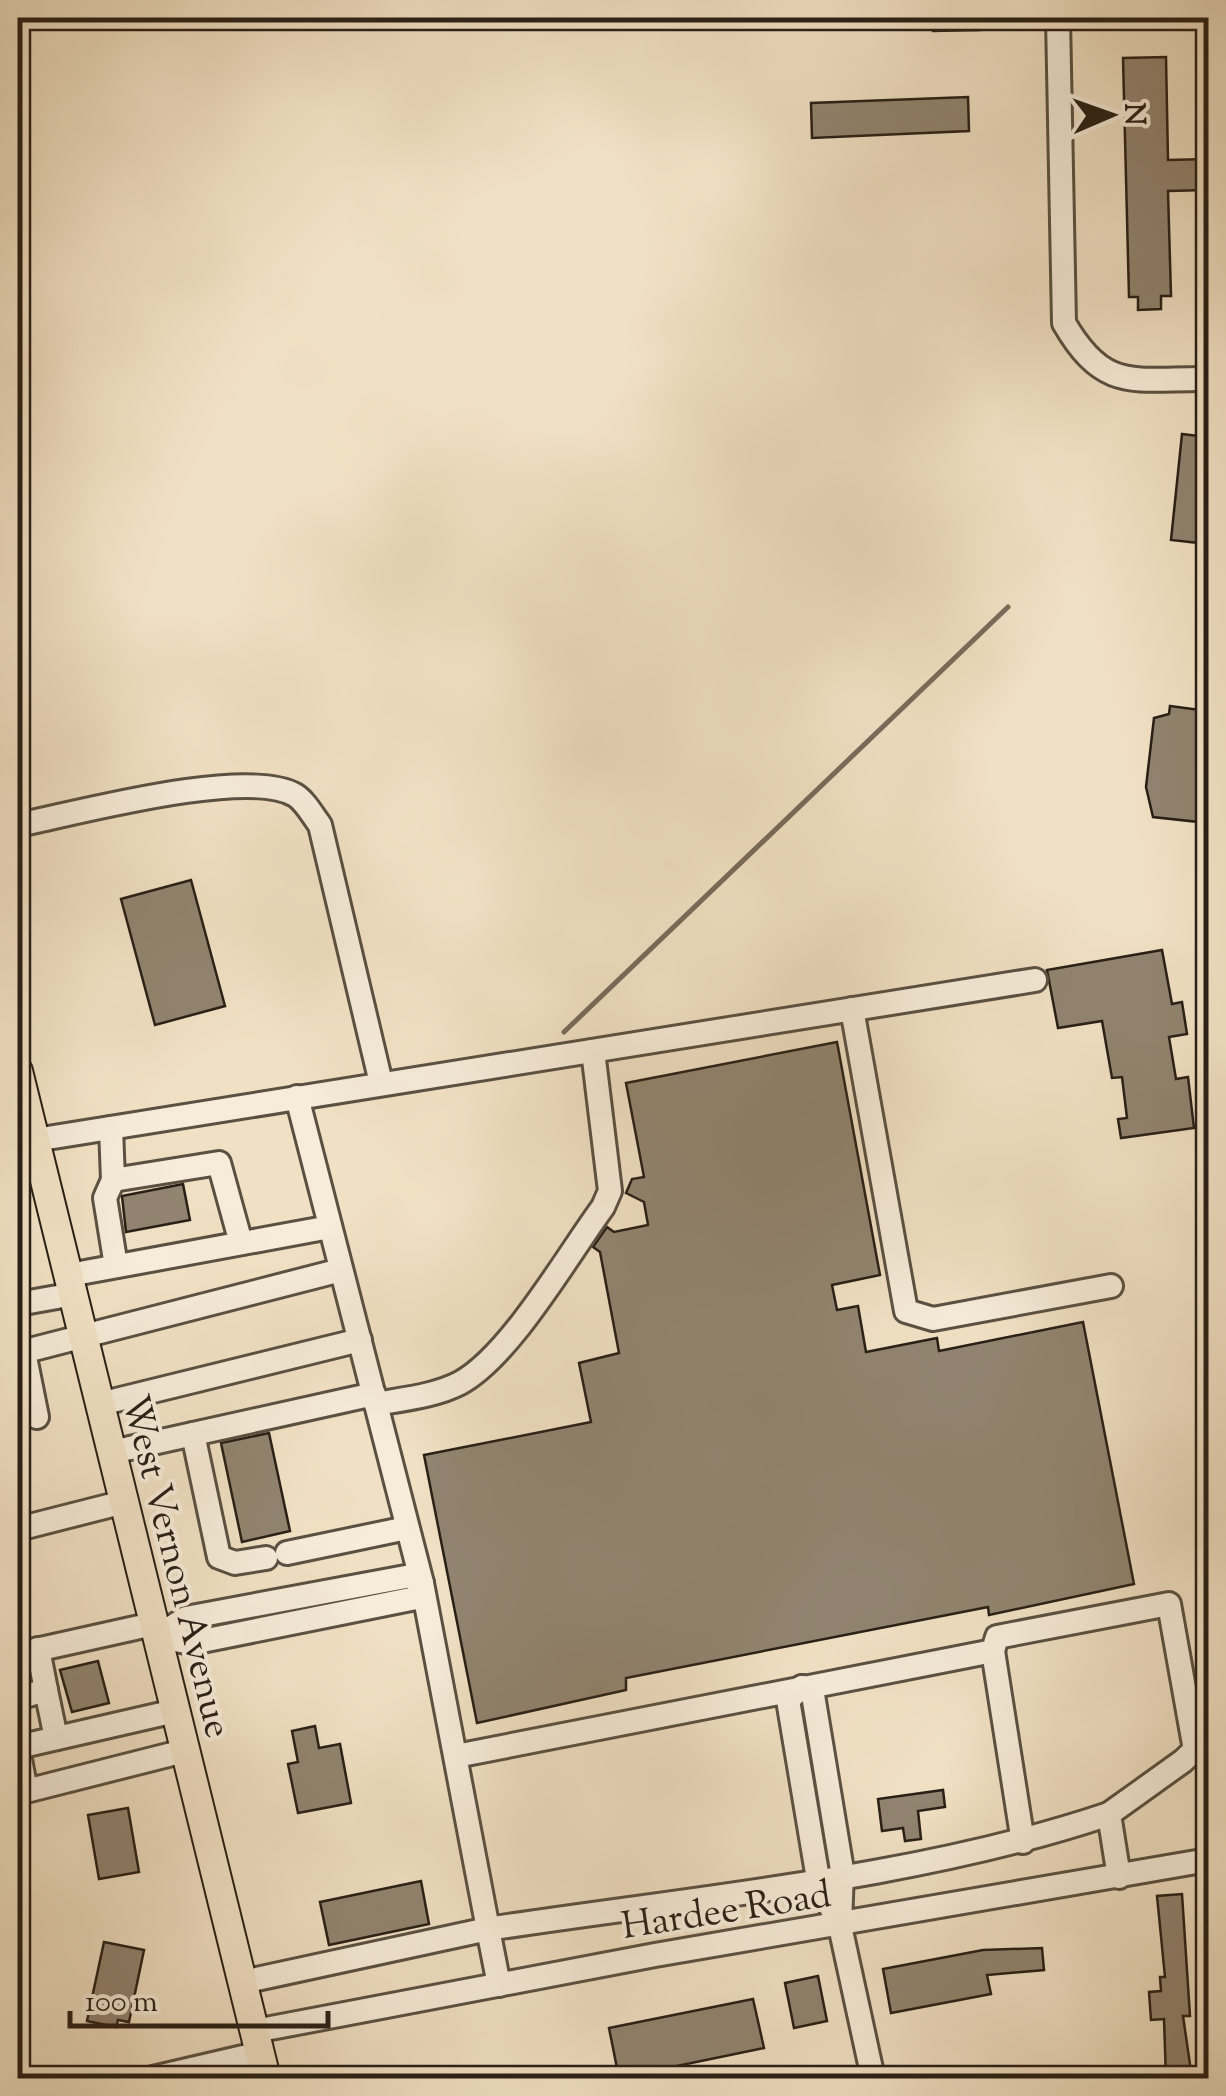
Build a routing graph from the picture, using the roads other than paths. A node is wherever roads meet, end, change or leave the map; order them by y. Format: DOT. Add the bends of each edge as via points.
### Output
graph roads {
  1 [pos="1058,18"];
  2 [pos="1208,380"];
  3 [pos="18,825"];
  4 [pos="1035,980"];
  5 [pos="852,1008"];
  6 [pos="593,1051"];
  7 [pos="18,1072"];
  8 [pos="381,1082"];
  9 [pos="297,1096"];
  10 [pos="111,1128"];
  11 [pos="35,1140"];
  12 [pos="114,1180"];
  13 [pos="330,1227"];
  14 [pos="241,1242"];
  15 [pos="116,1266"];
  16 [pos="342,1270"];
  17 [pos="71,1284"];
  18 [pos="1111,1286"];
  19 [pos="18,1304"];
  20 [pos="84,1338"];
  21 [pos="360,1340"];
  22 [pos="21,1352"];
  23 [pos="375,1399"];
  24 [pos="100,1404"];
  25 [pos="37,1417"];
  26 [pos="193,1434"];
  27 [pos="112,1452"];
  28 [pos="124,1502"];
  29 [pos="18,1528"];
  30 [pos="408,1528"];
  31 [pos="422,1583"];
  32 [pos="155,1630"];
  33 [pos="28,1651"];
  34 [pos="993,1651"];
  35 [pos="802,1687"];
  36 [pos="46,1690"];
  37 [pos="18,1698"];
  38 [pos="174,1711"];
  39 [pos="56,1738"];
  40 [pos="1202,1743"];
  41 [pos="18,1748"];
  42 [pos="184,1750"];
  43 [pos="456,1756"];
  44 [pos="22,1792"];
  45 [pos="1109,1814"];
  46 [pos="1023,1842"];
  47 [pos="1208,1860"];
  48 [pos="830,1877"];
  49 [pos="1119,1877"];
  50 [pos="840,1926"];
  51 [pos="488,1928"];
  52 [pos="242,1982"];
  53 [pos="499,1985"];
  54 [pos="260,2054"];
  55 [pos="154,2078"];
  56 [pos="873,2078"];
  1 -- 2 [label="street" via="1064,323 1081,352 1112,377"];
  3 -- 8 [label="street" via="228,786 269,786 298,796 320,825"];
  4 -- 5 [label="street"];
  5 -- 6 [label="street"];
  5 -- 18 [label="street" via="906,1311 933,1319"];
  6 -- 8 [label="street"];
  6 -- 23 [label="street" via="609,1170 602,1207 498,1353 472,1376 442,1390"];
  7 -- 11 [label="main road, West Vernon Avenue"];
  8 -- 9 [label="street"];
  9 -- 10 [label="street"];
  9 -- 13 [label="street"];
  10 -- 11 [label="street"];
  10 -- 12 [label="street"];
  11 -- 17 [label="main road, West Vernon Avenue"];
  12 -- 14 [label="street" via="219,1163"];
  12 -- 15 [label="street" via="105,1198"];
  13 -- 14 [label="street"];
  13 -- 16 [label="street"];
  14 -- 15 [label="street"];
  15 -- 17 [label="street"];
  16 -- 20 [label="street"];
  16 -- 21 [label="street"];
  17 -- 19 [label="street"];
  17 -- 20 [label="main road, West Vernon Avenue"];
  20 -- 22 [label="street"];
  20 -- 24 [label="main road, West Vernon Avenue"];
  21 -- 23 [label="street"];
  21 -- 24 [label="street"];
  22 -- 25 [label="street"];
  23 -- 26 [label="street"];
  23 -- 30 [label="street"];
  24 -- 27 [label="main road, West Vernon Avenue"];
  26 -- 27 [label="street"];
  26 -- 30 [label="street" via="219,1558 234,1564"];
  27 -- 28 [label="main road, West Vernon Avenue"];
  28 -- 29 [label="street"];
  28 -- 32 [label="main road, West Vernon Avenue"];
  30 -- 31 [label="street"];
  31 -- 32 [label="street" via="416,1598 192,1643"];
  31 -- 43 [label="street"];
  32 -- 33 [label="street"];
  32 -- 38 [label="main road, West Vernon Avenue"];
  33 -- 36 [label="street"];
  34 -- 35 [label="street"];
  34 -- 40 [label="street" via="996,1637 1169,1604"];
  34 -- 46 [label="street"];
  35 -- 43 [label="street"];
  35 -- 48 [label="street" via="813,1696"];
  36 -- 37 [label="street"];
  36 -- 39 [label="street"];
  38 -- 39 [label="street"];
  38 -- 42 [label="main road, West Vernon Avenue"];
  39 -- 41 [label="street"];
  40 -- 45 [label="street"];
  41 -- 44 [label="street"];
  42 -- 44 [label="street"];
  42 -- 52 [label="main road, West Vernon Avenue"];
  43 -- 51 [label="street"];
  45 -- 46 [label="street"];
  45 -- 49 [label="street"];
  46 -- 48 [label="street"];
  47 -- 49 [label="street, Hardee Road"];
  48 -- 50 [label="street"];
  48 -- 51 [label="street"];
  49 -- 50 [label="street, Hardee Road"];
  50 -- 53 [label="street, Hardee Road"];
  50 -- 56 [label="street"];
  51 -- 52 [label="street"];
  51 -- 53 [label="street"];
  52 -- 54 [label="main road, West Vernon Avenue"];
  53 -- 54 [label="street, Hardee Road"];
  54 -- 55 [label="street, Hardee Road"];
}
